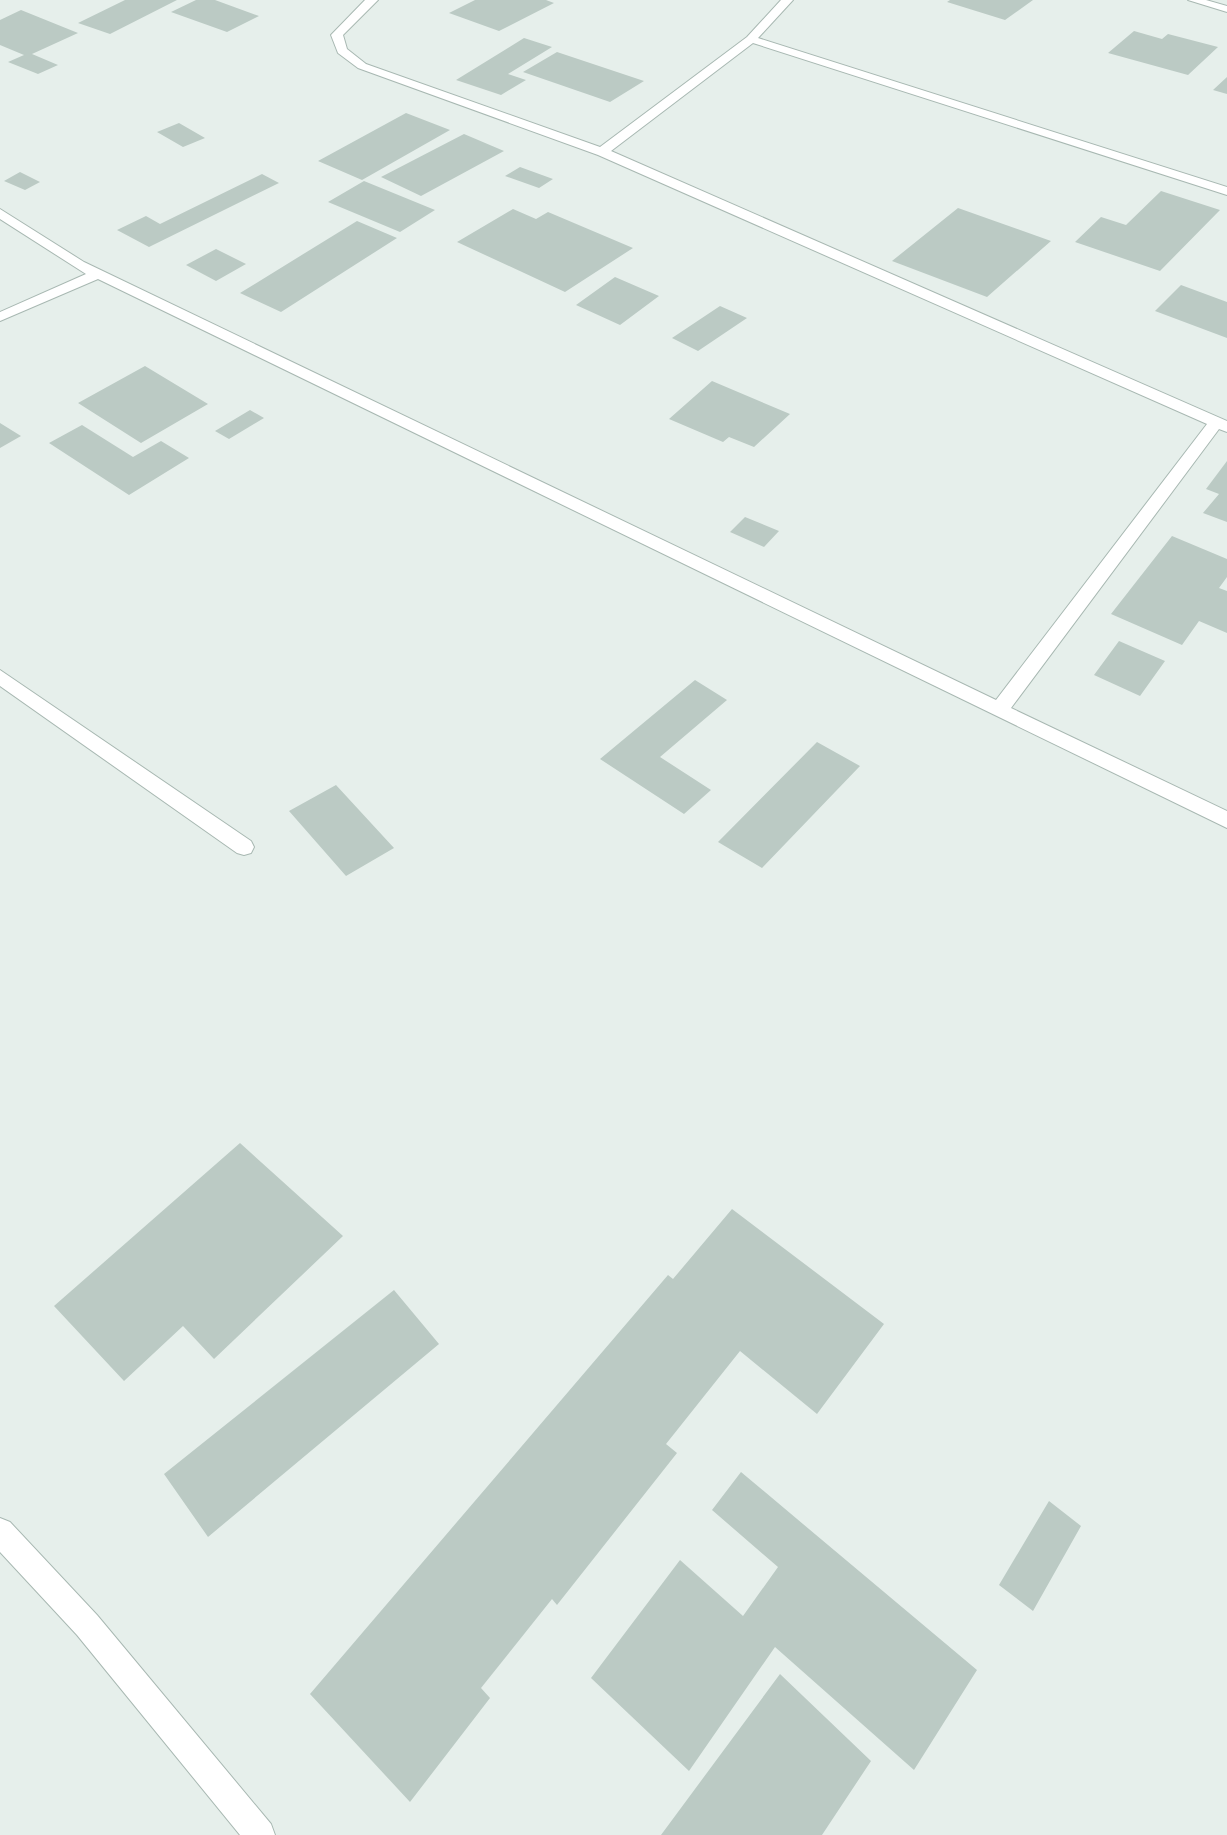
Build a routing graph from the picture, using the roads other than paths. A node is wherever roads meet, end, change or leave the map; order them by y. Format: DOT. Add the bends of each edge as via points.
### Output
graph roads {
  1 [pos="373,0"];
  2 [pos="787,0"];
  3 [pos="1194,0"];
  4 [pos="1227,9"];
  5 [pos="751,39"];
  6 [pos="602,152"];
  7 [pos="1227,191"];
  8 [pos="0,213"];
  9 [pos="99,274"];
  10 [pos="0,317"];
  11 [pos="1222,424"];
  12 [pos="0,677"];
  13 [pos="1000,708"];
  14 [pos="1227,820"];
  15 [pos="244,847"];
  16 [pos="0,1532"];
  17 [pos="260,1835"];
  1 -- 6 [label="street" via="337,35 342,51 362,66"];
  2 -- 5 [label="street"];
  3 -- 4 [label="street"];
  5 -- 6 [label="street"];
  5 -- 7 [label="street"];
  6 -- 11 [label="street"];
  8 -- 9 [label="street"];
  9 -- 10 [label="street"];
  9 -- 13 [label="street"];
  11 -- 13 [label="street"];
  12 -- 15 [label="street"];
  13 -- 14 [label="street"];
  16 -- 17 [label="street" via="88,1625"];
}
